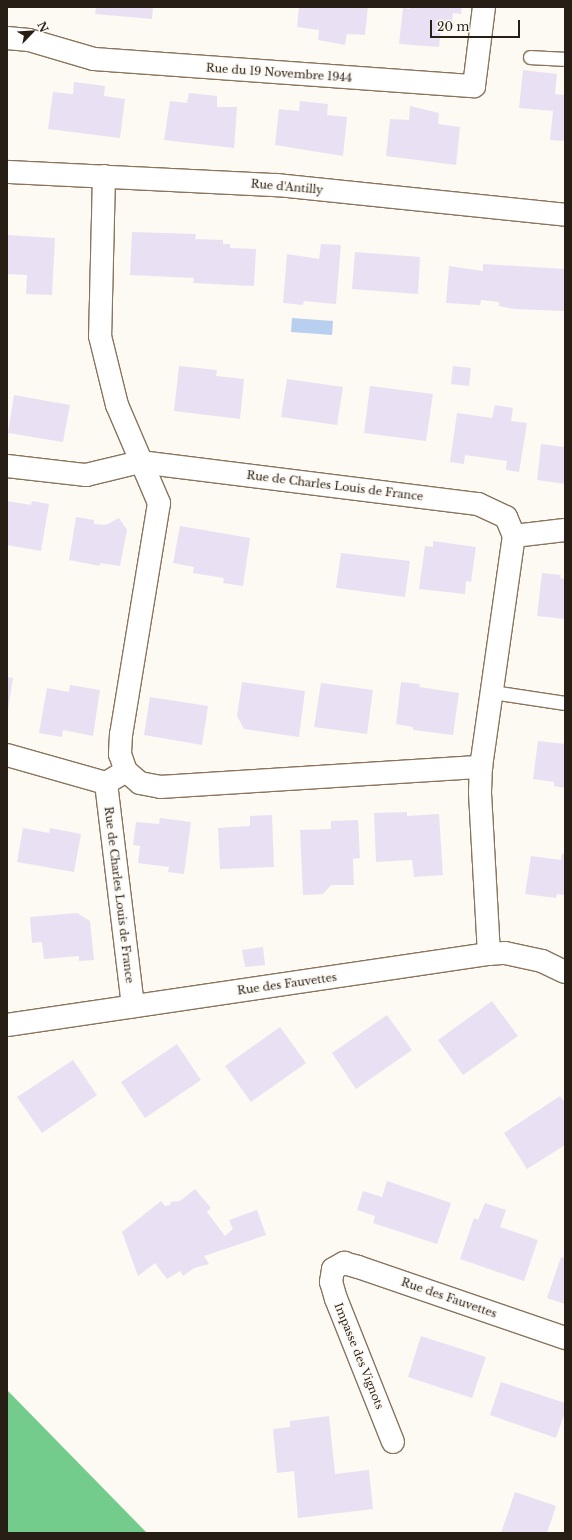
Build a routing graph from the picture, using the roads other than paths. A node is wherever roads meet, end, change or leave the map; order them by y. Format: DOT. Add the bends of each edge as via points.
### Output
graph roads {
  1 [pos="484,7"];
  2 [pos="7,38"];
  3 [pos="530,57"];
  4 [pos="565,59"];
  5 [pos="7,172"];
  6 [pos="104,176"];
  7 [pos="565,215"];
  8 [pos="140,462"];
  9 [pos="7,466"];
  10 [pos="565,530"];
  11 [pos="514,536"];
  12 [pos="492,692"];
  13 [pos="565,703"];
  14 [pos="7,755"];
  15 [pos="481,767"];
  16 [pos="126,771"];
  17 [pos="106,783"];
  18 [pos="489,954"];
  19 [pos="565,972"];
  20 [pos="133,1006"];
  21 [pos="7,1025"];
  22 [pos="334,1269"];
  23 [pos="565,1338"];
  24 [pos="393,1442"];
  1 -- 2 [label="street, Rue du 19 Novembre 1944" via="474,86 94,59 29,40"];
  3 -- 4 [label="lane"];
  5 -- 6 [label="street, Rue d'Antilly"];
  6 -- 7 [label="street, Rue d'Antilly" via="277,185"];
  6 -- 8 [label="street" via="100,336 118,405"];
  8 -- 9 [label="street, Rue de Charles Louis de France" via="86,476"];
  8 -- 11 [label="street, Rue de Charles Louis de France" via="478,504 506,517"];
  8 -- 16 [label="street" via="159,503 121,734 120,754"];
  10 -- 11 [label="street"];
  11 -- 12 [label="street"];
  12 -- 13 [label="lane"];
  12 -- 15 [label="street"];
  14 -- 17 [label="street"];
  15 -- 16 [label="street" via="160,787 140,783"];
  15 -- 18 [label="street" via="480,792"];
  16 -- 17 [label="street"];
  17 -- 20 [label="street, Rue de Charles Louis de France"];
  18 -- 19 [label="street, Rue des Fauvettes" via="505,953 542,961"];
  18 -- 20 [label="street, Rue des Fauvettes"];
  20 -- 21 [label="street, Rue des Fauvettes"];
  22 -- 23 [label="street, Rue des Fauvettes" via="344,1264 358,1267"];
  22 -- 24 [label="street, Impasse des Vignots" via="331,1282 336,1299"];
}
